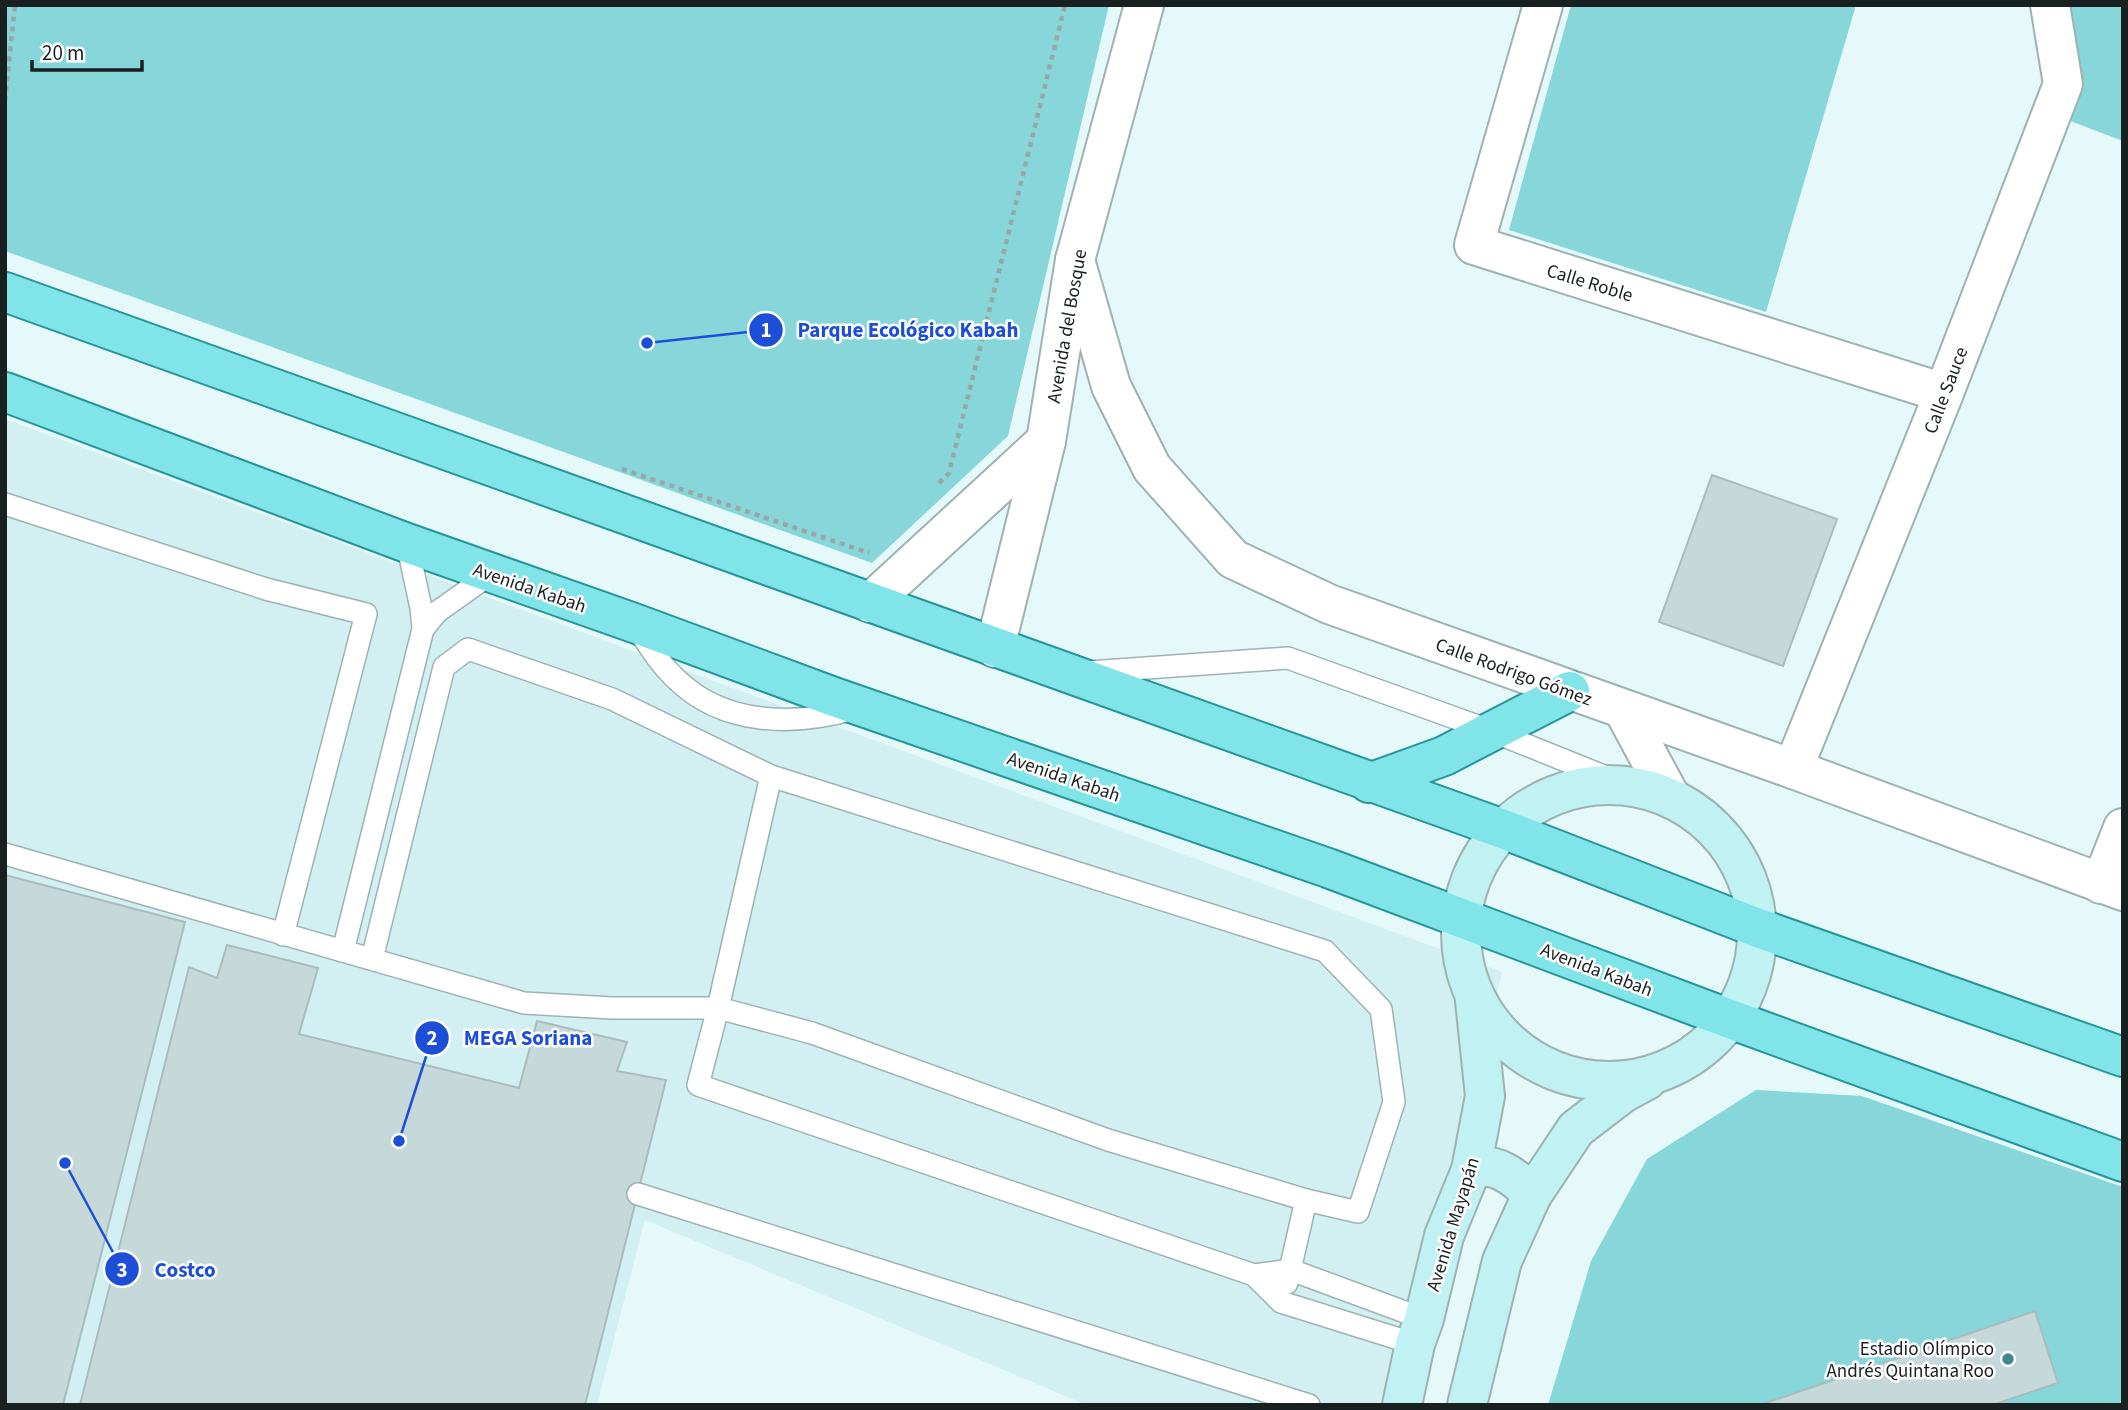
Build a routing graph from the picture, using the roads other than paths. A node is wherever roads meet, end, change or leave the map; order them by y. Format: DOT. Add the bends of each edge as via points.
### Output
graph roads {
  1 [pos="1144,5"];
  2 [pos="1543,5"];
  3 [pos="2050,5"];
  4 [pos="1075,260"];
  5 [pos="5,292"];
  6 [pos="5,392"];
  7 [pos="1944,393"];
  8 [pos="1046,441"];
  9 [pos="5,504"];
  10 [pos="407,543"];
  11 [pos="492,573"];
  12 [pos="870,603"];
  13 [pos="634,623"];
  14 [pos="423,629"];
  15 [pos="995,648"];
  16 [pos="1066,674"];
  17 [pos="1570,691"];
  18 [pos="863,706"];
  19 [pos="1623,709"];
  20 [pos="1494,732"];
  21 [pos="1793,769"];
  22 [pos="771,776"];
  23 [pos="1369,783"];
  24 [pos="1626,785"];
  25 [pos="1671,798"];
  26 [pos="2123,828"];
  27 [pos="1503,829"];
  28 [pos="5,854"];
  29 [pos="2112,888"];
  30 [pos="1461,918"];
  31 [pos="1758,928"];
  32 [pos="283,935"];
  33 [pos="343,950"];
  34 [pos="372,959"];
  35 [pos="1475,999"];
  36 [pos="718,1008"];
  37 [pos="1730,1019"];
  38 [pos="2123,1057"];
  39 [pos="1664,1071"];
  40 [pos="2123,1162"];
  41 [pos="1471,1170"];
  42 [pos="638,1194"];
  43 [pos="1532,1195"];
  44 [pos="1306,1200"];
  45 [pos="1291,1270"];
  46 [pos="1254,1275"];
  47 [pos="1282,1302"];
  48 [pos="1420,1331"];
  49 [pos="1309,1405"];
  50 [pos="1402,1405"];
  51 [pos="1467,1405"];
  1 -- 4 [label="street, Avenida del Bosque"];
  2 -- 7 [label="street, Calle Roble" via="1474,245"];
  3 -- 7 [label="street, Calle Sauce" via="2063,84"];
  4 -- 8 [label="street, Avenida del Bosque"];
  4 -- 17 [label="street, Calle Rodrigo Gómez" via="1111,386 1152,468 1233,559 1329,604"];
  5 -- 12 [label="main road"];
  6 -- 10 [label="main road, Avenida Kabah"];
  7 -- 21 [label="street, Calle Sauce"];
  8 -- 12 [label="street"];
  8 -- 15 [label="street, Avenida del Bosque"];
  9 -- 32 [label="lane" via="266,589 366,614"];
  10 -- 11 [label="main road, Avenida Kabah"];
  10 -- 14 [label="lane"];
  11 -- 13 [label="main road, Avenida Kabah"];
  11 -- 14 [label="lane" via="437,612"];
  12 -- 15 [label="main road"];
  13 -- 18 [label="main road, Avenida Kabah"];
  13 -- 18 [label="lane" via="678,682 737,714 772,721 800,720"];
  14 -- 33 [label="lane"];
  15 -- 16 [label="main road"];
  16 -- 20 [label="lane" via="1288,658"];
  16 -- 23 [label="main road"];
  17 -- 19 [label="street, Calle Rodrigo Gómez"];
  17 -- 20 [label="main road"];
  18 -- 30 [label="main road, Avenida Kabah"];
  19 -- 21 [label="street, Calle Rodrigo Gómez"];
  19 -- 25 [label="street"];
  20 -- 23 [label="main road"];
  20 -- 24 [label="lane"];
  21 -- 29 [label="street, Calle Rodrigo Gómez"];
  22 -- 34 [label="lane" via="612,699 468,649 444,667"];
  22 -- 36 [label="lane"];
  22 -- 44 [label="lane" via="1325,951 1381,1009 1394,1102 1358,1212"];
  23 -- 27 [label="main road"];
  24 -- 25 [label="street"];
  24 -- 27 [label="street" via="1588,786 1548,798"];
  25 -- 31 [label="street" via="1697,813 1731,846 1751,887"];
  26 -- 29 [label="street"];
  27 -- 30 [label="street" via="1482,855 1468,885"];
  27 -- 31 [label="main road"];
  28 -- 32 [label="lane"];
  30 -- 35 [label="street" via="1462,959"];
  30 -- 37 [label="main road, Avenida Kabah"];
  31 -- 37 [label="street" via="1751,979"];
  31 -- 38 [label="main road"];
  32 -- 33 [label="lane"];
  33 -- 34 [label="lane"];
  34 -- 36 [label="lane" via="524,1003"];
  35 -- 39 [label="street" via="1500,1035 1545,1067 1577,1079 1621,1081"];
  35 -- 41 [label="street, Avenida Mayapán" via="1485,1096"];
  36 -- 44 [label="lane" via="812,1033 1108,1140"];
  36 -- 46 [label="lane" via="698,1085"];
  37 -- 39 [label="street" via="1701,1050"];
  37 -- 40 [label="main road, Avenida Kabah"];
  39 -- 43 [label="street" via="1623,1093 1576,1129"];
  41 -- 43 [label="street" via="1480,1166 1499,1170"];
  41 -- 48 [label="street, Avenida Mayapán" via="1444,1236"];
  42 -- 49 [label="lane"];
  43 -- 51 [label="street" via="1502,1261"];
  44 -- 45 [label="lane"];
  45 -- 46 [label="lane"];
  45 -- 47 [label="lane"];
  45 -- 48 [label="lane"];
  46 -- 47 [label="lane"];
  47 -- 48 [label="lane"];
  48 -- 50 [label="street, Avenida Mayapán"];
}
